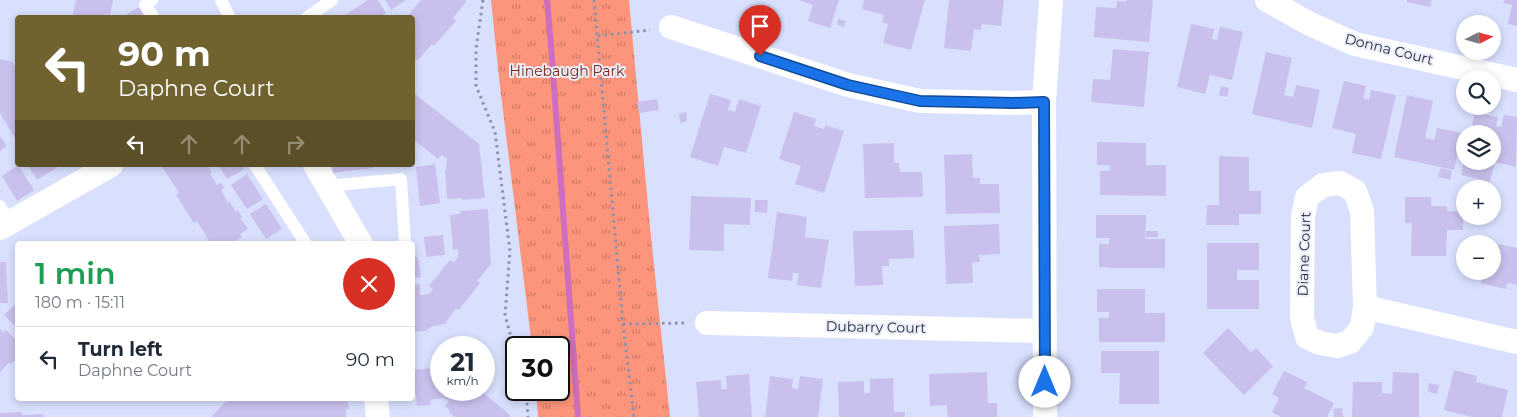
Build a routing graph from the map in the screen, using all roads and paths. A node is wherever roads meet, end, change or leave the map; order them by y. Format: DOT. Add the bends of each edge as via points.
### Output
graph roads {
  1 [pos="152,0"];
  2 [pos="221,0"];
  3 [pos="332,0"];
  4 [pos="483,0"];
  5 [pos="594,0"];
  6 [pos="1051,0"];
  7 [pos="1267,0"];
  8 [pos="152,15"];
  9 [pos="228,15"];
  10 [pos="310,15"];
  11 [pos="671,27"];
  12 [pos="598,36"];
  13 [pos="1517,80"];
  14 [pos="1044,102"];
  15 [pos="107,167"];
  16 [pos="256,167"];
  17 [pos="316,167"];
  18 [pos="327,186"];
  19 [pos="3,218"];
  20 [pos="304,241"];
  21 [pos="359,241"];
  22 [pos="405,241"];
  23 [pos="1365,307"];
  24 [pos="707,322"];
  25 [pos="623,324"];
  26 [pos="1044,331"];
  27 [pos="511,336"];
  28 [pos="1517,342"];
  29 [pos="376,401"];
  30 [pos="527,401"];
  31 [pos="378,417"];
  32 [pos="528,417"];
  33 [pos="634,417"];
  34 [pos="1045,417"];
  1 -- 8 [label="lane" via="145,5"];
  2 -- 9 [label="lane"];
  3 -- 10 [label="lane"];
  4 -- 27 [label="path" via="476,49 476,86 495,132 510,251 505,315"];
  5 -- 12 [label="path"];
  6 -- 14 [label="street"];
  7 -- 13 [label="street, Donna Court" via="1356,44"];
  11 -- 12 [label="path"];
  11 -- 14 [label="street" via="848,85 920,101"];
  12 -- 25 [label="path"];
  14 -- 26 [label="street"];
  15 -- 19 [label="street"];
  16 -- 20 [label="lane"];
  17 -- 18 [label="street"];
  18 -- 21 [label="street"];
  18 -- 22 [label="lane" via="401,180"];
  23 -- 23 [label="street, Diane Court" via="1362,210 1354,191 1340,183 1323,185 1308,197 1303,216 1302,318 1307,336 1320,343 1337,346 1350,342 1362,327"];
  23 -- 28 [label="street"];
  24 -- 25 [label="path"];
  24 -- 26 [label="street, Dubarry Court"];
  25 -- 33 [label="path"];
  26 -- 34 [label="street"];
  29 -- 31 [label="street"];
  30 -- 32 [label="path"];
}
